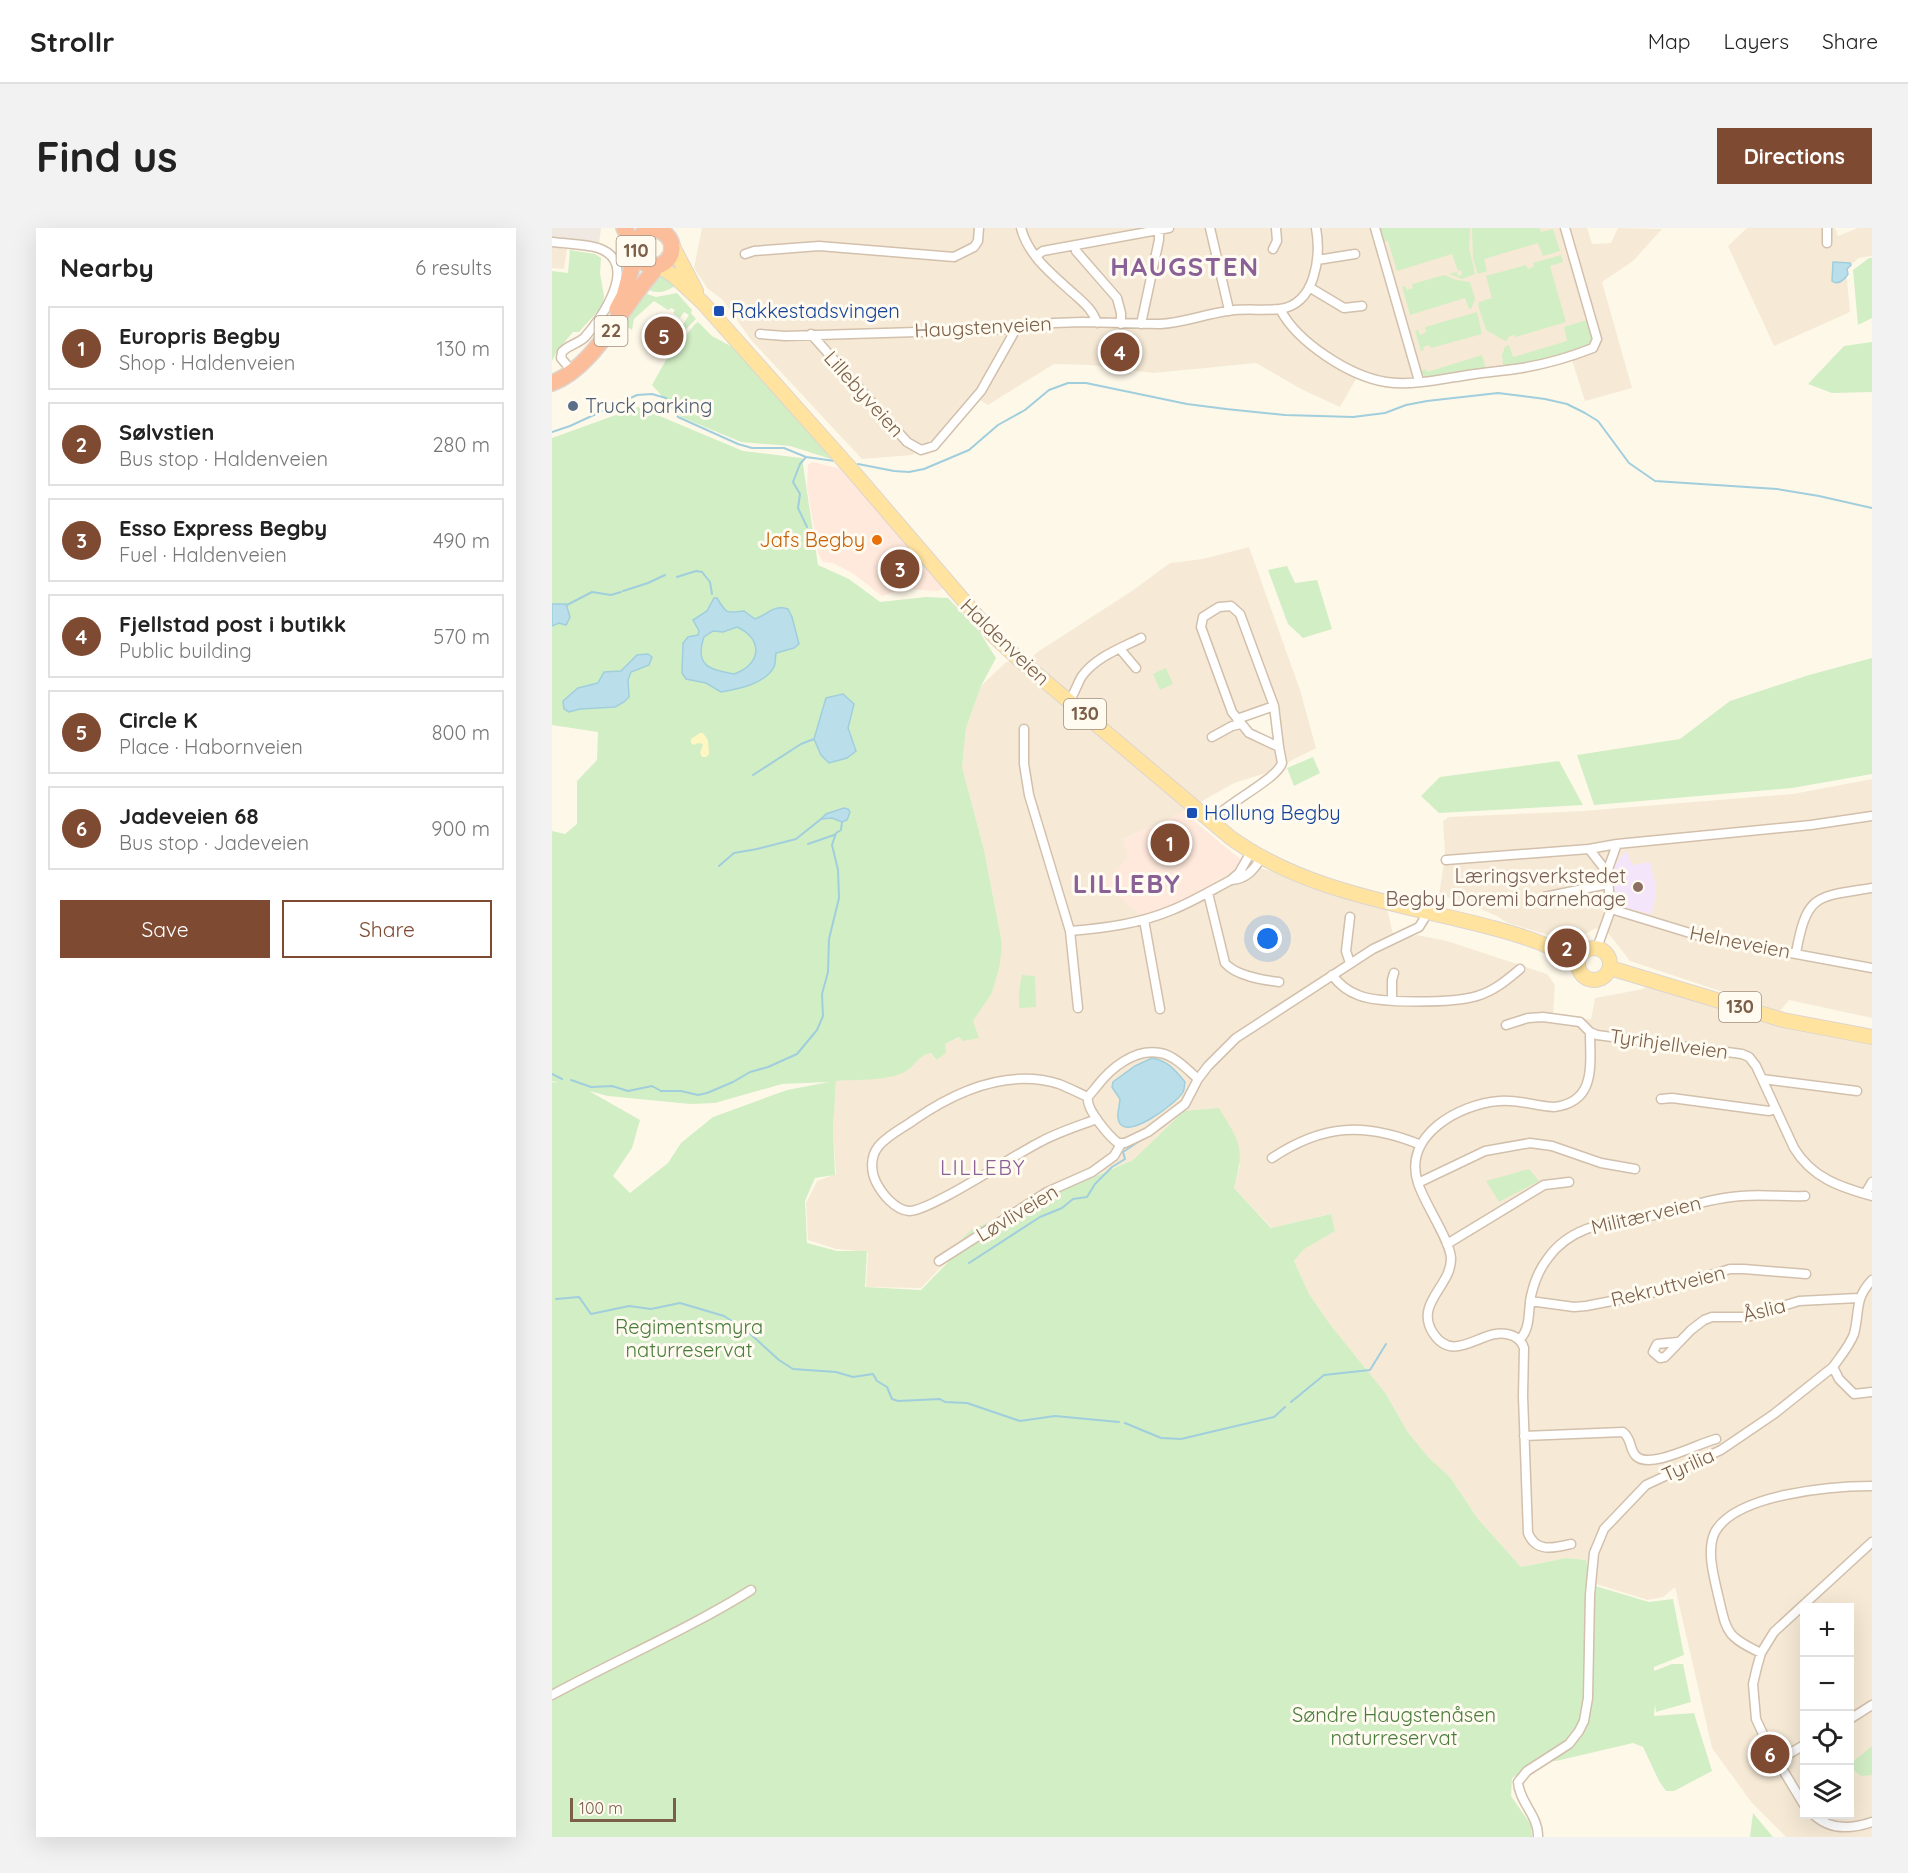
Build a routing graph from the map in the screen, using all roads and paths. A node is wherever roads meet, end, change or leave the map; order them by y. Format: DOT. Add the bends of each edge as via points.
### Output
graph roads {
  1 [pos="624,228"];
  2 [pos="979,228"];
  3 [pos="1021,228"];
  4 [pos="1168,228"];
  5 [pos="1210,228"];
  6 [pos="1276,228"];
  7 [pos="1316,228"];
  8 [pos="1375,228"];
  9 [pos="1564,228"];
  10 [pos="1827,228"];
  11 [pos="650,229"];
  12 [pos="1159,230"];
  13 [pos="673,238"];
  14 [pos="552,242"];
  15 [pos="1827,243"];
  16 [pos="1075,245"];
  17 [pos="1273,249"];
  18 [pos="636,251"];
  19 [pos="1355,254"];
  20 [pos="745,255"];
  21 [pos="1036,256"];
  22 [pos="1317,260"];
  23 [pos="658,266"];
  24 [pos="1309,287"];
  25 [pos="703,303"];
  26 [pos="1362,306"];
  27 [pos="1280,309"];
  28 [pos="1229,310"];
  29 [pos="1097,323"];
  30 [pos="1121,324"];
  31 [pos="1141,324"];
  32 [pos="1016,329"];
  33 [pos="760,334"];
  34 [pos="811,334"];
  35 [pos="570,368"];
  36 [pos="1419,381"];
  37 [pos="552,382"];
  38 [pos="1141,638"];
  39 [pos="1120,649"];
  40 [pos="1136,668"];
  41 [pos="1069,701"];
  42 [pos="1274,706"];
  43 [pos="1239,722"];
  44 [pos="1013,736"];
  45 [pos="1212,737"];
  46 [pos="1279,747"];
  47 [pos="1872,816"];
  48 [pos="1211,821"];
  49 [pos="1617,844"];
  50 [pos="1589,849"];
  51 [pos="1256,855"];
  52 [pos="1446,860"];
  53 [pos="1607,872"];
  54 [pos="1608,884"];
  55 [pos="1872,888"];
  56 [pos="1208,893"];
  57 [pos="1545,897"];
  58 [pos="1611,909"];
  59 [pos="1424,912"];
  60 [pos="1350,917"];
  61 [pos="1144,920"];
  62 [pos="1070,931"];
  63 [pos="1597,948"];
  64 [pos="1796,953"];
  65 [pos="1578,962"];
  66 [pos="1350,963"];
  67 [pos="1610,968"];
  68 [pos="1872,968"];
  69 [pos="1520,969"];
  70 [pos="1395,973"];
  71 [pos="1332,975"];
  72 [pos="1279,982"];
  73 [pos="1392,1000"];
  74 [pos="1078,1008"];
  75 [pos="1160,1009"];
  76 [pos="1506,1025"];
  77 [pos="1590,1032"];
  78 [pos="1872,1037"];
  79 [pos="1198,1079"];
  80 [pos="1762,1079"];
  81 [pos="1857,1091"];
  82 [pos="1088,1097"];
  83 [pos="1661,1099"];
  84 [pos="1775,1109"];
  85 [pos="1097,1119"];
  86 [pos="1121,1144"];
  87 [pos="1421,1145"];
  88 [pos="1272,1158"];
  89 [pos="1635,1169"];
  90 [pos="1569,1182"];
  91 [pos="1872,1182"];
  92 [pos="1418,1183"];
  93 [pos="1868,1195"];
  94 [pos="1805,1196"];
  95 [pos="1447,1244"];
  96 [pos="939,1261"];
  97 [pos="1806,1274"];
  98 [pos="1872,1280"];
  99 [pos="1858,1298"];
  100 [pos="1530,1301"];
  101 [pos="1520,1339"];
  102 [pos="1678,1342"];
  103 [pos="1833,1367"];
  104 [pos="1872,1392"];
  105 [pos="1524,1436"];
  106 [pos="1716,1439"];
  107 [pos="1872,1486"];
  108 [pos="1872,1542"];
  109 [pos="1571,1544"];
  110 [pos="751,1590"];
  111 [pos="1761,1653"];
  112 [pos="552,1695"];
  113 [pos="1872,1705"];
  114 [pos="1854,1716"];
  115 [pos="1800,1747"];
  116 [pos="1778,1761"];
  117 [pos="1800,1798"];
  118 [pos="1817,1819"];
  119 [pos="1872,1822"];
  120 [pos="1538,1837"];
  1 -- 18 [label="highway, 110"];
  2 -- 20 [label="street" via="974,247 954,257 819,246"];
  3 -- 21 [label="street"];
  4 -- 12 [label="street"];
  5 -- 28 [label="street"];
  6 -- 17 [label="street"];
  7 -- 22 [label="street"];
  8 -- 36 [label="street"];
  9 -- 36 [label="street" via="1596,345 1524,368"];
  10 -- 15 [label="street"];
  11 -- 13 [label="highway, 110"];
  11 -- 18 [label="highway, 110" via="638,240"];
  12 -- 16 [label="street"];
  12 -- 31 [label="street"];
  13 -- 23 [label="highway, 110" via="669,258"];
  13 -- 25 [label="main road, Haldenveien / 130"];
  14 -- 35 [label="street" via="599,249 610,256 617,271 608,306 583,339 562,352 561,358"];
  16 -- 21 [label="street" via="1042,251"];
  16 -- 30 [label="street" via="1117,298"];
  18 -- 23 [label="highway, 110" via="644,264"];
  18 -- 35 [label="highway, 22" via="624,296"];
  19 -- 22 [label="street"];
  21 -- 29 [label="street" via="1088,306"];
  22 -- 24 [label="street"];
  23 -- 25 [label="main road, Haldenveien / 130"];
  23 -- 35 [label="highway, 22" via="603,340"];
  24 -- 26 [label="street" via="1344,308"];
  24 -- 27 [label="street" via="1291,305"];
  25 -- 41 [label="main road, Haldenveien / 130" via="973,614"];
  27 -- 28 [label="street, Haugstenveien"];
  27 -- 36 [label="street" via="1287,321 1321,353 1347,369 1386,382"];
  28 -- 31 [label="street, Haugstenveien" via="1171,324"];
  29 -- 30 [label="street, Haugstenveien"];
  29 -- 32 [label="street, Haugstenveien" via="1054,323"];
  30 -- 31 [label="street, Haugstenveien"];
  32 -- 34 [label="street, Haugstenveien"];
  32 -- 34 [label="street, Lillebyveien" via="981,391 934,446 921,450 907,442"];
  33 -- 34 [label="street, Haugstenveien"];
  35 -- 37 [label="highway, 22"];
  38 -- 39 [label="street"];
  39 -- 40 [label="street"];
  39 -- 41 [label="street" via="1089,669"];
  41 -- 48 [label="main road, Haldenveien / 130"];
  42 -- 43 [label="street"];
  42 -- 43 [label="street" via="1240,614 1231,606 1219,607 1203,617 1201,627"];
  42 -- 46 [label="street"];
  43 -- 45 [label="street"];
  43 -- 46 [label="street" via="1249,733"];
  44 -- 62 [label="street" via="1023,732 1029,795"];
  46 -- 48 [label="street" via="1280,769"];
  47 -- 49 [label="street"];
  48 -- 51 [label="main road, Haldenveien / 130"];
  49 -- 50 [label="street"];
  49 -- 53 [label="street"];
  50 -- 52 [label="street"];
  50 -- 53 [label="street"];
  51 -- 56 [label="street" via="1231,880"];
  51 -- 59 [label="main road, Haldenveien / 130" via="1308,880"];
  53 -- 54 [label="street"];
  54 -- 57 [label="street"];
  54 -- 58 [label="street"];
  55 -- 64 [label="street" via="1830,894 1810,907"];
  56 -- 61 [label="street"];
  56 -- 72 [label="street" via="1225,963 1243,974"];
  58 -- 63 [label="street"];
  58 -- 64 [label="street, Helneveien" via="1703,937"];
  59 -- 65 [label="main road, Haldenveien / 130" via="1494,928"];
  59 -- 66 [label="street" via="1419,927"];
  60 -- 66 [label="street" via="1346,951"];
  61 -- 62 [label="street"];
  61 -- 75 [label="street"];
  62 -- 74 [label="street"];
  63 -- 65 [label="main road" via="1585,951"];
  63 -- 67 [label="main road" via="1606,953"];
  64 -- 68 [label="street, Helneveien"];
  65 -- 67 [label="main road" via="1582,974 1593,980 1604,978"];
  66 -- 71 [label="street"];
  67 -- 78 [label="main road, 130" via="1783,1020"];
  69 -- 73 [label="street" via="1494,989 1477,996"];
  70 -- 73 [label="street"];
  71 -- 73 [label="street" via="1358,995"];
  71 -- 79 [label="street" via="1236,1038"];
  76 -- 77 [label="street, Tyrihjellveien" via="1544,1017 1580,1022"];
  77 -- 80 [label="street, Tyrihjellveien" via="1742,1054 1753,1061"];
  77 -- 87 [label="street" via="1590,1074 1585,1089 1574,1100 1554,1107 1508,1101 1476,1106 1440,1123"];
  79 -- 82 [label="street" via="1162,1053 1145,1052 1124,1061"];
  79 -- 86 [label="street" via="1185,1104 1148,1132"];
  80 -- 81 [label="street"];
  80 -- 84 [label="street, Tyrihjellveien"];
  82 -- 85 [label="street"];
  82 -- 85 [label="street" via="1040,1080 1010,1078 983,1084 953,1097 883,1142 874,1153 872,1173 891,1202 905,1210 917,1210 1043,1140"];
  83 -- 84 [label="street"];
  84 -- 93 [label="street, Tyrihjellveien" via="1808,1167 1835,1185"];
  85 -- 86 [label="street"];
  86 -- 96 [label="street, Løvliveien" via="1114,1156 1092,1172 1047,1192"];
  87 -- 88 [label="street" via="1375,1130 1342,1130 1324,1132"];
  87 -- 92 [label="street" via="1416,1162"];
  89 -- 92 [label="street" via="1530,1143 1485,1151"];
  90 -- 95 [label="street" via="1544,1185"];
  91 -- 93 [label="street"];
  92 -- 95 [label="street"];
  94 -- 100 [label="street, Militærveien" via="1741,1196 1582,1230 1548,1257"];
  95 -- 101 [label="street" via="1449,1272 1428,1312 1436,1337 1457,1347 1493,1335"];
  97 -- 100 [label="street, Rekruttveien" via="1730,1269 1648,1294 1586,1306"];
  98 -- 99 [label="street"];
  99 -- 102 [label="street, Åslia" via="1799,1301 1747,1317 1712,1317"];
  99 -- 103 [label="street, Tyrilia" via="1853,1336"];
  100 -- 101 [label="street, Militærveien" via="1526,1330"];
  101 -- 105 [label="street" via="1524,1348"];
  103 -- 104 [label="street" via="1854,1394"];
  103 -- 120 [label="street, Tyrilia" via="1721,1450 1659,1477 1636,1493 1604,1529 1596,1547 1590,1594 1584,1721 1569,1744 1527,1771 1518,1782 1537,1823"];
  105 -- 106 [label="street" via="1622,1432 1634,1454 1646,1459 1673,1455"];
  105 -- 109 [label="street" via="1529,1536 1544,1548"];
  107 -- 111 [label="street" via="1808,1491 1754,1503 1728,1517 1715,1533 1713,1569 1725,1625 1738,1643"];
  108 -- 111 [label="street" via="1774,1632"];
  110 -- 112 [label="street" via="663,1640"];
  111 -- 116 [label="street" via="1752,1684 1753,1700 1761,1733"];
  113 -- 114 [label="street"];
  115 -- 116 [label="street"];
  116 -- 117 [label="street"];
  118 -- 119 [label="street" via="1849,1829"];
}
